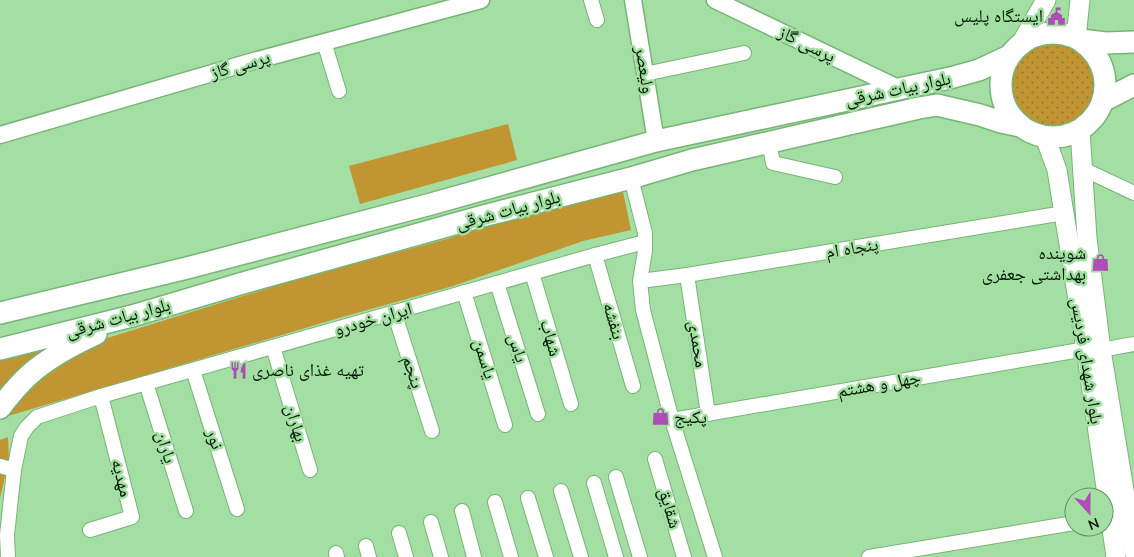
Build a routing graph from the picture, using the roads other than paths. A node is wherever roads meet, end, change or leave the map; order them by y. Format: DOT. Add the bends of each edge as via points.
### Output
graph roads {
  1 [pos="481,0"];
  2 [pos="591,0"];
  3 [pos="633,0"];
  4 [pos="718,0"];
  5 [pos="1046,0"];
  6 [pos="1080,0"];
  7 [pos="597,20"];
  8 [pos="1078,39"];
  9 [pos="324,42"];
  10 [pos="1134,42"];
  11 [pos="1016,49"];
  12 [pos="744,53"];
  13 [pos="645,74"];
  14 [pos="1134,85"];
  15 [pos="900,89"];
  16 [pos="339,91"];
  17 [pos="1103,101"];
  18 [pos="1020,126"];
  19 [pos="1080,130"];
  20 [pos="0,135"];
  21 [pos="1045,137"];
  22 [pos="656,140"];
  23 [pos="769,142"];
  24 [pos="1083,169"];
  25 [pos="835,177"];
  26 [pos="631,178"];
  27 [pos="504,183"];
  28 [pos="475,192"];
  29 [pos="1134,193"];
  30 [pos="514,208"];
  31 [pos="1064,214"];
  32 [pos="483,216"];
  33 [pos="645,242"];
  34 [pos="595,255"];
  35 [pos="532,273"];
  36 [pos="687,275"];
  37 [pos="640,281"];
  38 [pos="497,283"];
  39 [pos="464,292"];
  40 [pos="3,311"];
  41 [pos="394,312"];
  42 [pos="132,316"];
  43 [pos="1134,344"];
  44 [pos="272,347"];
  45 [pos="0,349"];
  46 [pos="1094,349"];
  47 [pos="193,370"];
  48 [pos="146,383"];
  49 [pos="633,386"];
  50 [pos="101,396"];
  51 [pos="571,404"];
  52 [pos="0,408"];
  53 [pos="538,414"];
  54 [pos="708,414"];
  55 [pos="672,420"];
  56 [pos="505,425"];
  57 [pos="432,431"];
  58 [pos="655,459"];
  59 [pos="0,466"];
  60 [pos="14,470"];
  61 [pos="310,470"];
  62 [pos="616,477"];
  63 [pos="594,483"];
  64 [pos="562,491"];
  65 [pos="528,498"];
  66 [pos="495,502"];
  67 [pos="237,509"];
  68 [pos="186,511"];
  69 [pos="462,511"];
  70 [pos="1119,513"];
  71 [pos="430,522"];
  72 [pos="1064,525"];
  73 [pos="90,530"];
  74 [pos="399,533"];
  75 [pos="1134,552"];
  76 [pos="8,557"];
  77 [pos="406,557"];
  78 [pos="441,557"];
  79 [pos="474,557"];
  80 [pos="511,557"];
  81 [pos="546,557"];
  82 [pos="582,557"];
  83 [pos="616,557"];
  84 [pos="640,557"];
  85 [pos="684,557"];
  86 [pos="715,557"];
  87 [pos="869,557"];
  88 [pos="1116,557"];
  1 -- 9 [label="street, پرسی گاز"];
  2 -- 7 [label="street"];
  3 -- 13 [label="street, ولیعصر"];
  4 -- 15 [label="street, پرسی گاز"];
  5 -- 11 [label="main road"];
  6 -- 8 [label="main road"];
  8 -- 10 [label="main road" via="1105,43"];
  8 -- 11 [label="main road" via="1058,32 1045,33 1033,36"];
  8 -- 17 [label="main road" via="1100,60 1106,87"];
  9 -- 16 [label="street"];
  9 -- 20 [label="street, پرسی گاز"];
  11 -- 15 [label="main road, بلوار بیات شرقی" via="979,70"];
  11 -- 18 [label="main road" via="1002,70 1000,85 1002,100"];
  12 -- 13 [label="street"];
  13 -- 22 [label="street, ولیعصر"];
  14 -- 17 [label="main road"];
  15 -- 22 [label="main road, بلوار بیات شرقی"];
  17 -- 19 [label="main road" via="1092,120"];
  18 -- 21 [label="main road"];
  18 -- 23 [label="main road, بلوار بیات شرقی" via="937,105"];
  19 -- 21 [label="main road" via="1063,136"];
  19 -- 24 [label="main road, بلوار شهدای فردیس"];
  21 -- 31 [label="main road, بلوار شهدای فردیس" via="1057,170"];
  22 -- 27 [label="main road, بلوار بیات شرقی"];
  23 -- 25 [label="street" via="774,163"];
  23 -- 26 [label="main road, بلوار بیات شرقی"];
  24 -- 29 [label="street"];
  24 -- 46 [label="main road, بلوار شهدای فردیس"];
  26 -- 30 [label="main road, بلوار بیات شرقی"];
  26 -- 33 [label="street"];
  27 -- 28 [label="main road, بلوار بیات شرقی"];
  27 -- 30 [label="main road" via="504,197"];
  28 -- 32 [label="main road" via="485,202"];
  28 -- 40 [label="main road, بلوار بیات شرقی" via="196,265"];
  30 -- 32 [label="main road, بلوار بیات شرقی"];
  31 -- 36 [label="street, پنجاه ام"];
  31 -- 46 [label="main road, بلوار شهدای فردیس"];
  32 -- 42 [label="main road, بلوار بیات شرقی"];
  33 -- 34 [label="street, ایران خودرو"];
  33 -- 37 [label="street"];
  34 -- 35 [label="street, ایران خودرو"];
  34 -- 49 [label="street, بنفشه"];
  35 -- 38 [label="street, ایران خودرو"];
  35 -- 51 [label="street, شهاب"];
  36 -- 37 [label="street, پنجاه ام"];
  36 -- 54 [label="street, محمدی"];
  37 -- 55 [label="street" via="643,310"];
  38 -- 39 [label="street, ایران خودرو"];
  38 -- 53 [label="street, یاس"];
  39 -- 41 [label="street, ایران خودرو"];
  39 -- 56 [label="street, یاسمن"];
  41 -- 44 [label="street, ایران خودرو"];
  41 -- 57 [label="street, پنجم"];
  42 -- 45 [label="main road, بلوار بیات شرقی"];
  42 -- 52 [label="main road" via="78,342 41,365"];
  43 -- 46 [label="street, چهل و هشتم"];
  44 -- 47 [label="street, ایران خودرو"];
  44 -- 61 [label="street, بهاران"];
  46 -- 54 [label="street, چهل و هشتم"];
  46 -- 70 [label="main road, بلوار شهدای فردیس"];
  47 -- 48 [label="street, ایران خودرو"];
  47 -- 67 [label="street, نور"];
  48 -- 50 [label="street, ایران خودرو"];
  48 -- 68 [label="street, یاران"];
  50 -- 60 [label="street, ایران خودرو" via="38,418 27,427"];
  50 -- 73 [label="street, مهدیه" via="132,517"];
  54 -- 55 [label="street, چهل و هشتم"];
  55 -- 86 [label="street"];
  58 -- 85 [label="street, شقایق"];
  59 -- 60 [label="street"];
  60 -- 76 [label="street" via="7,535"];
  62 -- 84 [label="street"];
  63 -- 83 [label="street"];
  64 -- 82 [label="street"];
  65 -- 81 [label="street"];
  66 -- 80 [label="street"];
  69 -- 79 [label="street"];
  70 -- 75 [label="main road, بلوار شهدای فردیس"];
  70 -- 88 [label="main road, بلوار شهدای فردیس"];
  71 -- 78 [label="street"];
  72 -- 87 [label="street"];
  74 -- 77 [label="street"];
}
